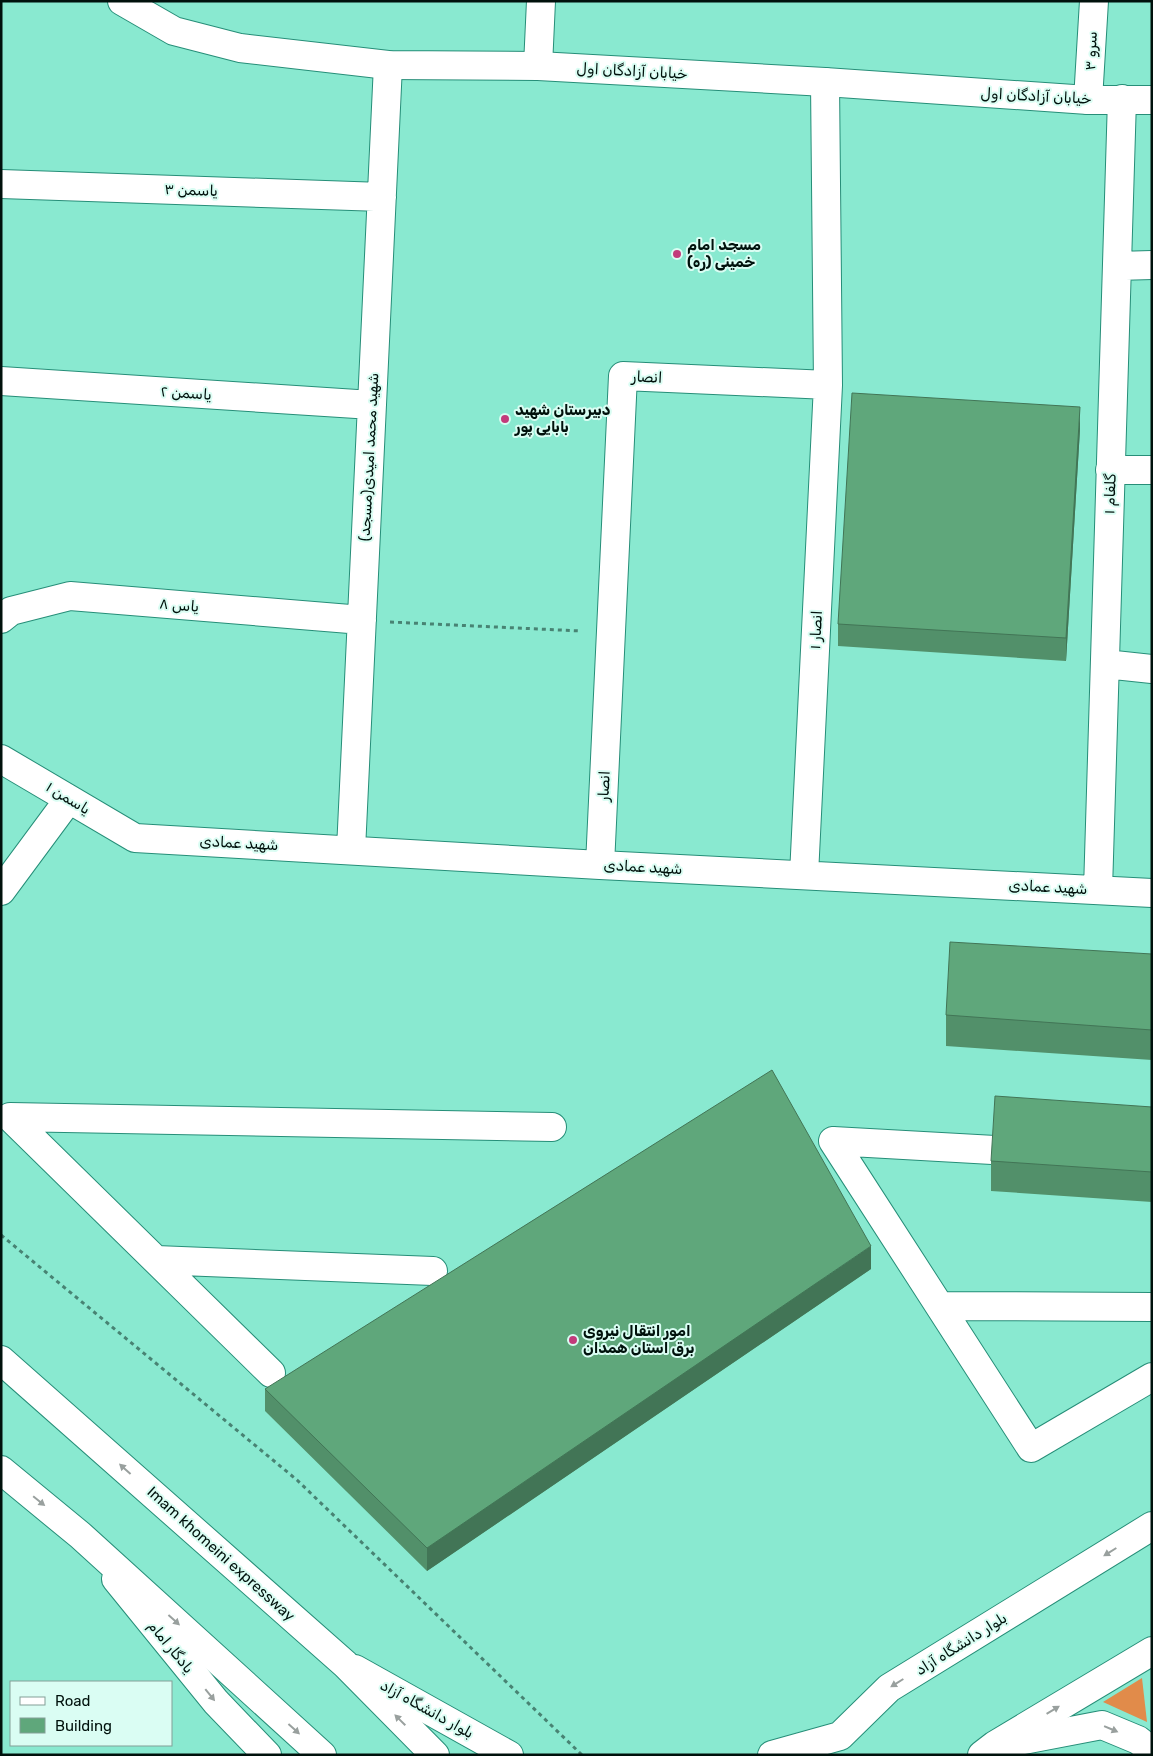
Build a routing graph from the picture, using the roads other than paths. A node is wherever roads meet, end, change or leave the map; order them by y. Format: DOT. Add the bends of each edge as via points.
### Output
graph roads {
  1 [pos="122,1"];
  2 [pos="541,1"];
  3 [pos="1094,1"];
  4 [pos="388,65"];
  5 [pos="538,66"];
  6 [pos="825,82"];
  7 [pos="1122,99"];
  8 [pos="1088,100"];
  9 [pos="1152,100"];
  10 [pos="1,184"];
  11 [pos="382,196"];
  12 [pos="1117,266"];
  13 [pos="1152,266"];
  14 [pos="1,381"];
  15 [pos="828,385"];
  16 [pos="372,404"];
  17 [pos="1110,470"];
  18 [pos="1152,470"];
  19 [pos="1,619"];
  20 [pos="362,620"];
  21 [pos="1105,664"];
  22 [pos="1152,669"];
  23 [pos="1,759"];
  24 [pos="69,799"];
  25 [pos="135,838"];
  26 [pos="351,850"];
  27 [pos="600,865"];
  28 [pos="804,875"];
  29 [pos="1098,890"];
  30 [pos="1,891"];
  31 [pos="1152,893"];
  32 [pos="6,1122"];
  33 [pos="552,1126"];
  34 [pos="1054,1153"];
  35 [pos="156,1260"];
  36 [pos="433,1271"];
  37 [pos="940,1306"];
  38 [pos="1152,1307"];
  39 [pos="1,1360"];
  40 [pos="271,1372"];
  41 [pos="1152,1377"];
  42 [pos="1,1470"];
  43 [pos="1152,1526"];
  44 [pos="80,1535"];
  45 [pos="1152,1651"];
  46 [pos="345,1664"];
  47 [pos="840,1736"];
  48 [pos="989,1750"];
  49 [pos="1152,1751"];
  50 [pos="267,1755"];
  51 [pos="322,1755"];
  52 [pos="435,1755"];
  53 [pos="509,1755"];
  54 [pos="772,1755"];
  55 [pos="819,1755"];
  1 -- 4 [label="main road, خیابان آزادگان اول" via="174,31 240,48"];
  2 -- 5 [label="main road"];
  3 -- 8 [label="main road, سرو ۳"];
  4 -- 5 [label="main road, خیابان آزادگان اول"];
  4 -- 11 [label="main road, (مسجد)شهید محمد امیدی"];
  5 -- 6 [label="main road, خیابان آزادگان اول"];
  6 -- 8 [label="main road, خیابان آزادگان اول"];
  6 -- 15 [label="main road"];
  7 -- 8 [label="main road, خیابان آزادگان اول"];
  7 -- 9 [label="main road, خیابان آزادگان اول"];
  7 -- 12 [label="main road, گلفام ۱"];
  10 -- 11 [label="main road, یاسمن ۳"];
  11 -- 16 [label="main road, (مسجد)شهید محمد امیدی"];
  12 -- 13 [label="main road"];
  12 -- 17 [label="main road, گلفام ۱"];
  14 -- 16 [label="main road, یاسمن ۲"];
  15 -- 27 [label="main road, انصار" via="623,376"];
  15 -- 28 [label="main road, انصار ۱"];
  16 -- 20 [label="main road, (مسجد)شهید محمد امیدی"];
  17 -- 18 [label="main road"];
  17 -- 21 [label="main road, گلفام ۱"];
  19 -- 20 [label="main road, یاس ۸" via="11,611 70,596"];
  20 -- 26 [label="main road, (مسجد)شهید محمد امیدی"];
  21 -- 22 [label="main road"];
  21 -- 29 [label="main road, گلفام ۱"];
  23 -- 24 [label="main road, یاسمن ۱"];
  24 -- 25 [label="main road, یاسمن ۱"];
  24 -- 30 [label="main road"];
  25 -- 26 [label="main road, شهید عمادی"];
  26 -- 27 [label="main road, شهید عمادی"];
  27 -- 28 [label="main road, شهید عمادی"];
  28 -- 29 [label="main road, شهید عمادی"];
  29 -- 31 [label="main road, شهید عمادی"];
  32 -- 33 [label="main road"];
  32 -- 35 [label="main road"];
  34 -- 37 [label="main road" via="833,1141"];
  35 -- 36 [label="main road"];
  35 -- 40 [label="main road"];
  37 -- 38 [label="main road"];
  37 -- 41 [label="main road" via="1031,1448"];
  46 -- 39 [label="main road, Imam khomeini expressway, one-way"];
  42 -- 44 [label="main road, one-way"];
  43 -- 47 [label="main road, بلوار دانشگاه آزاد, one-way" via="889,1688"];
  44 -- 50 [label="main road, یادگار امام, one-way" via="216,1702"];
  44 -- 51 [label="main road, one-way"];
  48 -- 45 [label="main road, one-way"];
  52 -- 46 [label="main road, Imam khomeini expressway, one-way"];
  46 -- 53 [label="main road, بلوار دانشگاه آزاد"];
  47 -- 54 [label="main road, بلوار دانشگاه آزاد"];
  47 -- 55 [label="main road"];
  48 -- 49 [label="main road, one-way" via="1102,1725 1138,1740"];
}
